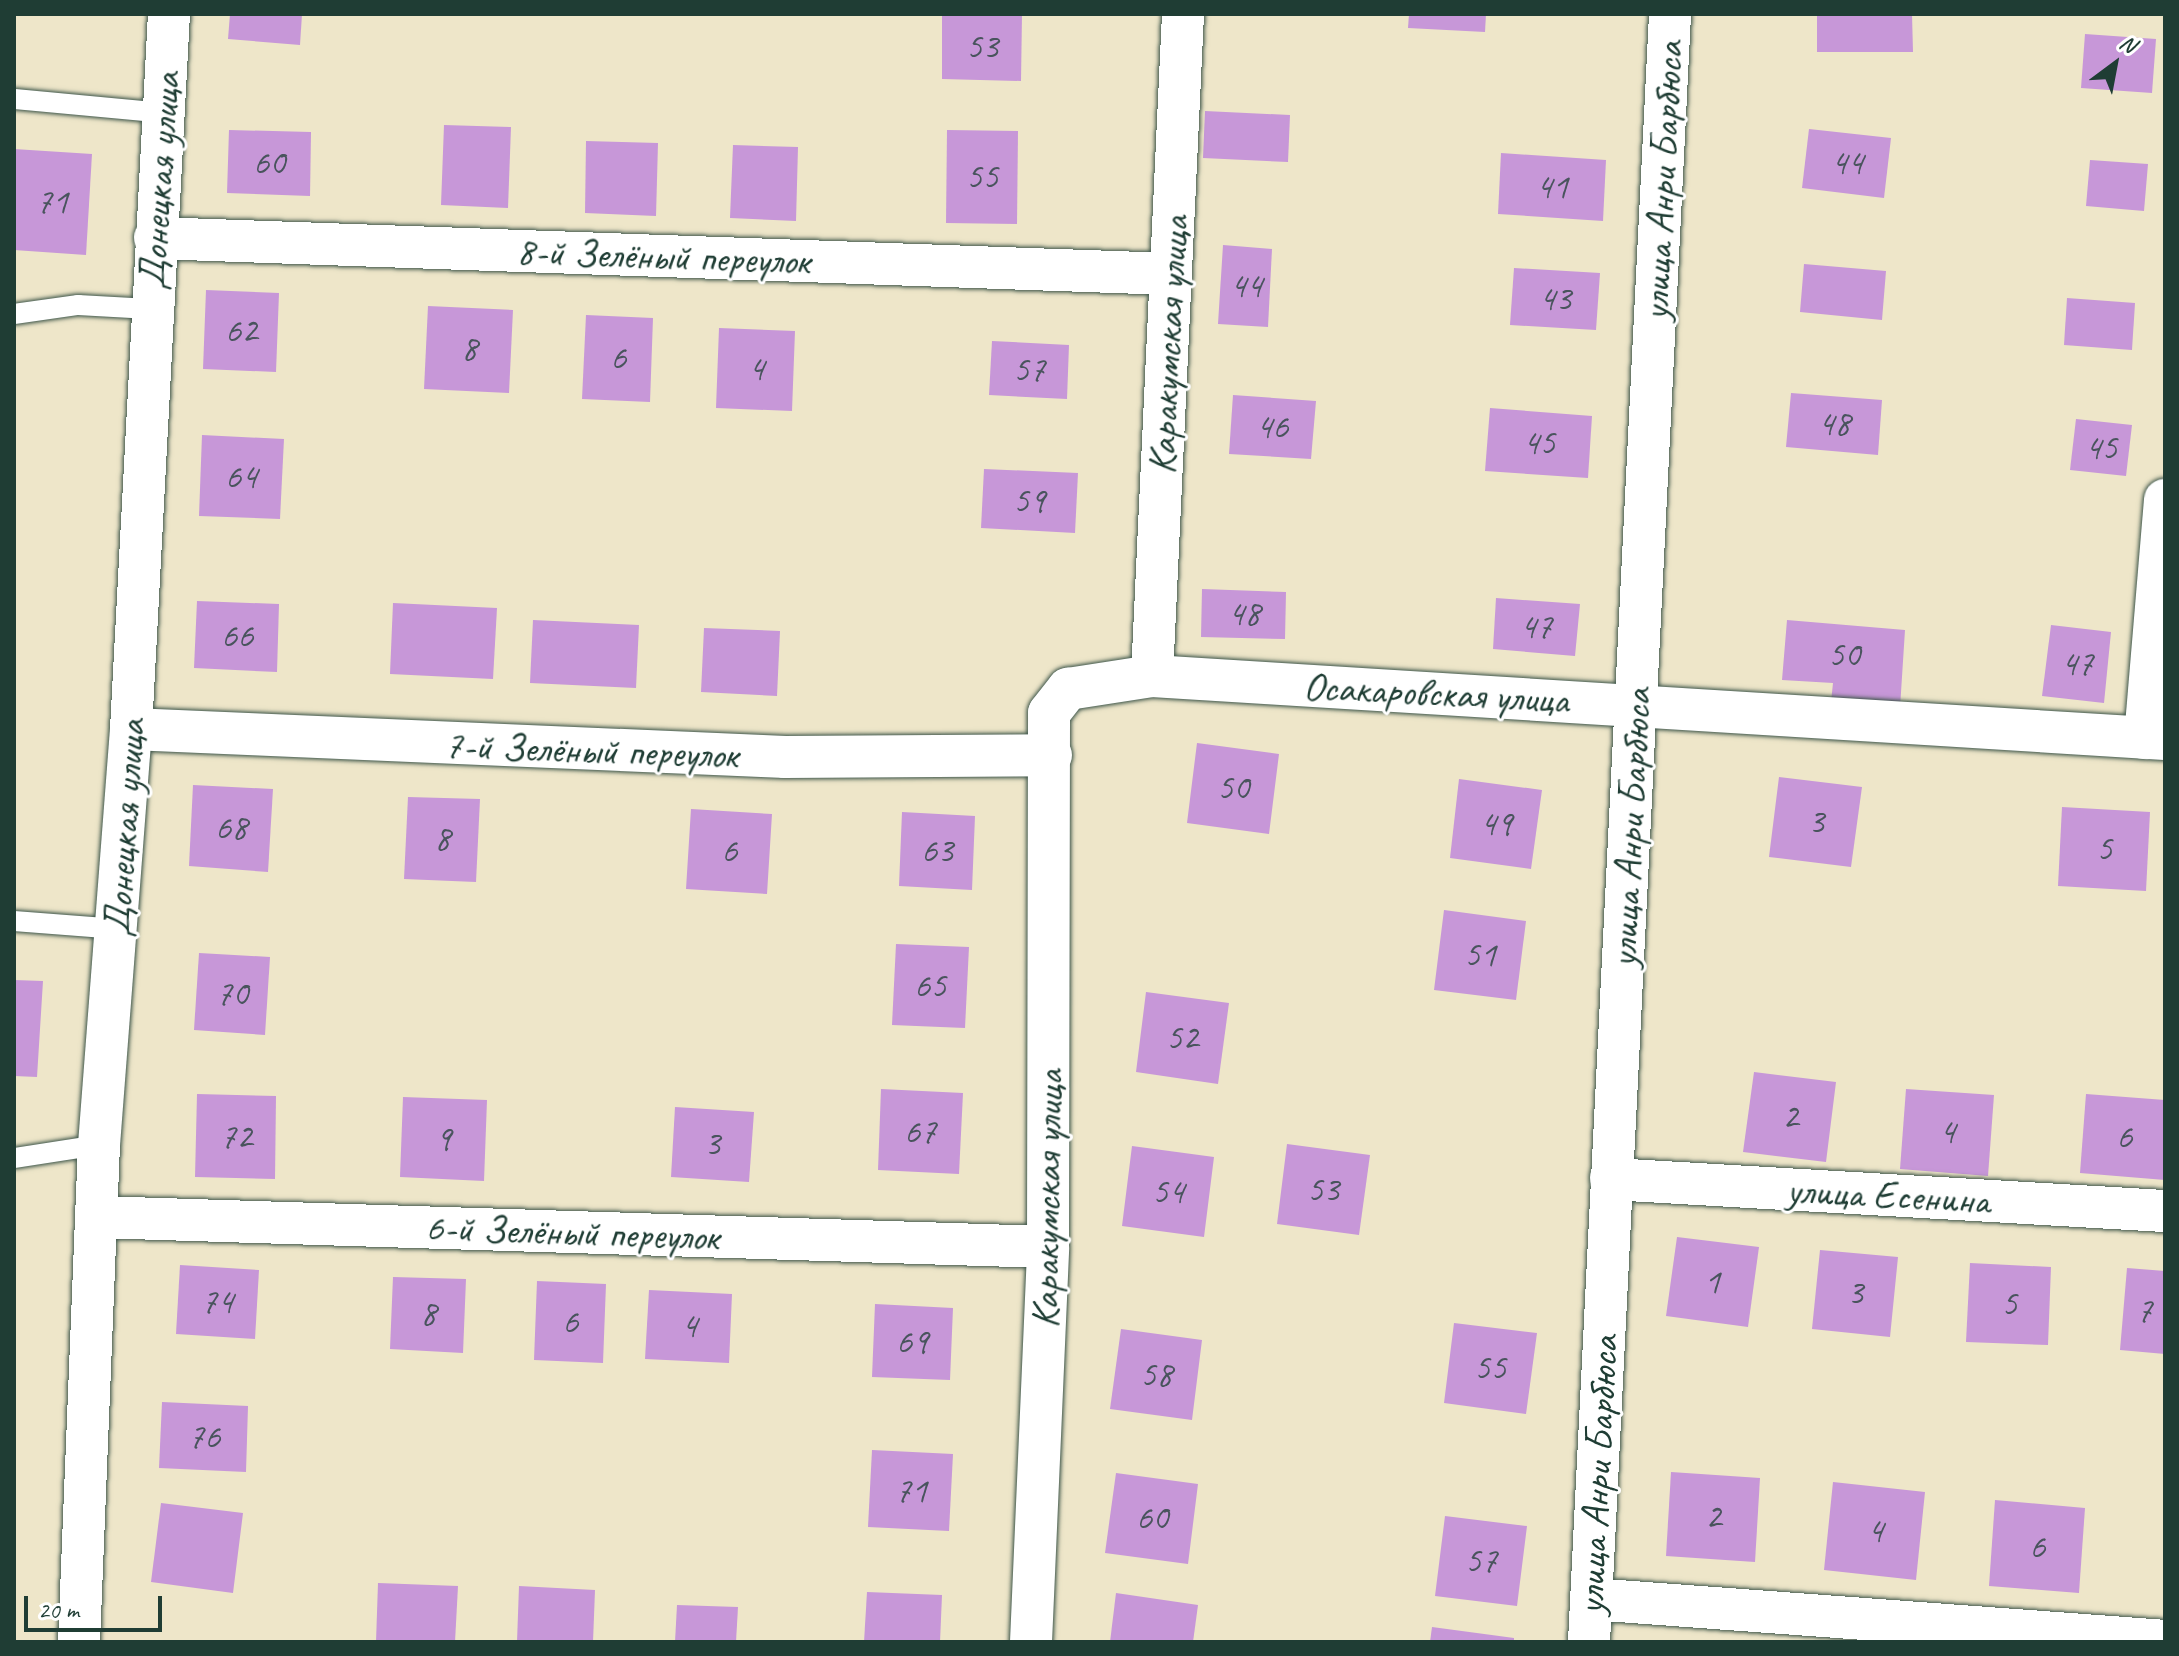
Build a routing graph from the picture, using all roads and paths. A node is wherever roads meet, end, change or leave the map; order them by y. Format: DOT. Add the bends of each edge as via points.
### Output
graph roads {
  1 [pos="169,14"];
  2 [pos="1183,14"];
  3 [pos="1670,14"];
  4 [pos="14,99"];
  5 [pos="164,113"];
  6 [pos="155,238"];
  7 [pos="1170,274"];
  8 [pos="150,309"];
  9 [pos="14,314"];
  10 [pos="2165,500"];
  11 [pos="1152,676"];
  12 [pos="1636,705"];
  13 [pos="131,729"];
  14 [pos="2155,738"];
  15 [pos="1051,755"];
  16 [pos="14,921"];
  17 [pos="118,929"];
  18 [pos="99,1145"];
  19 [pos="14,1158"];
  20 [pos="1611,1179"];
  21 [pos="2165,1211"];
  22 [pos="97,1217"];
  23 [pos="1048,1247"];
  24 [pos="1591,1599"];
  25 [pos="2165,1641"];
  26 [pos="79,1642"];
  27 [pos="1031,1642"];
  28 [pos="1589,1642"];
  1 -- 5 [label="street, Донецкая улица"];
  2 -- 7 [label="street, Каракумская улица"];
  3 -- 12 [label="street, улица Анри Барбюса"];
  4 -- 5 [label="lane"];
  5 -- 6 [label="street, Донецкая улица"];
  6 -- 7 [label="street, 8-й Зелёный переулок"];
  6 -- 8 [label="street, Донецкая улица"];
  7 -- 11 [label="street, Каракумская улица"];
  8 -- 9 [label="lane" via="78,305"];
  8 -- 13 [label="street, Донецкая улица"];
  10 -- 14 [label="street"];
  11 -- 12 [label="street, Осакаровская улица"];
  11 -- 15 [label="street, Осакаровская улица" via="1068,689 1049,713"];
  12 -- 14 [label="street, Осакаровская улица"];
  12 -- 20 [label="street, улица Анри Барбюса"];
  13 -- 15 [label="street, 7-й Зелёный переулок" via="770,756"];
  13 -- 17 [label="street, Донецкая улица"];
  15 -- 23 [label="street, Каракумская улица"];
  16 -- 17 [label="lane"];
  17 -- 18 [label="street, Донецкая улица"];
  18 -- 19 [label="lane"];
  18 -- 22 [label="street, Донецкая улица"];
  20 -- 21 [label="street, улица Есенина"];
  20 -- 24 [label="street, улица Анри Барбюса"];
  22 -- 23 [label="street, 6-й Зелёный переулок"];
  22 -- 26 [label="street, Донецкая улица"];
  23 -- 27 [label="street, Каракумская улица"];
  24 -- 25 [label="street"];
  24 -- 28 [label="street, улица Анри Барбюса"];
}
